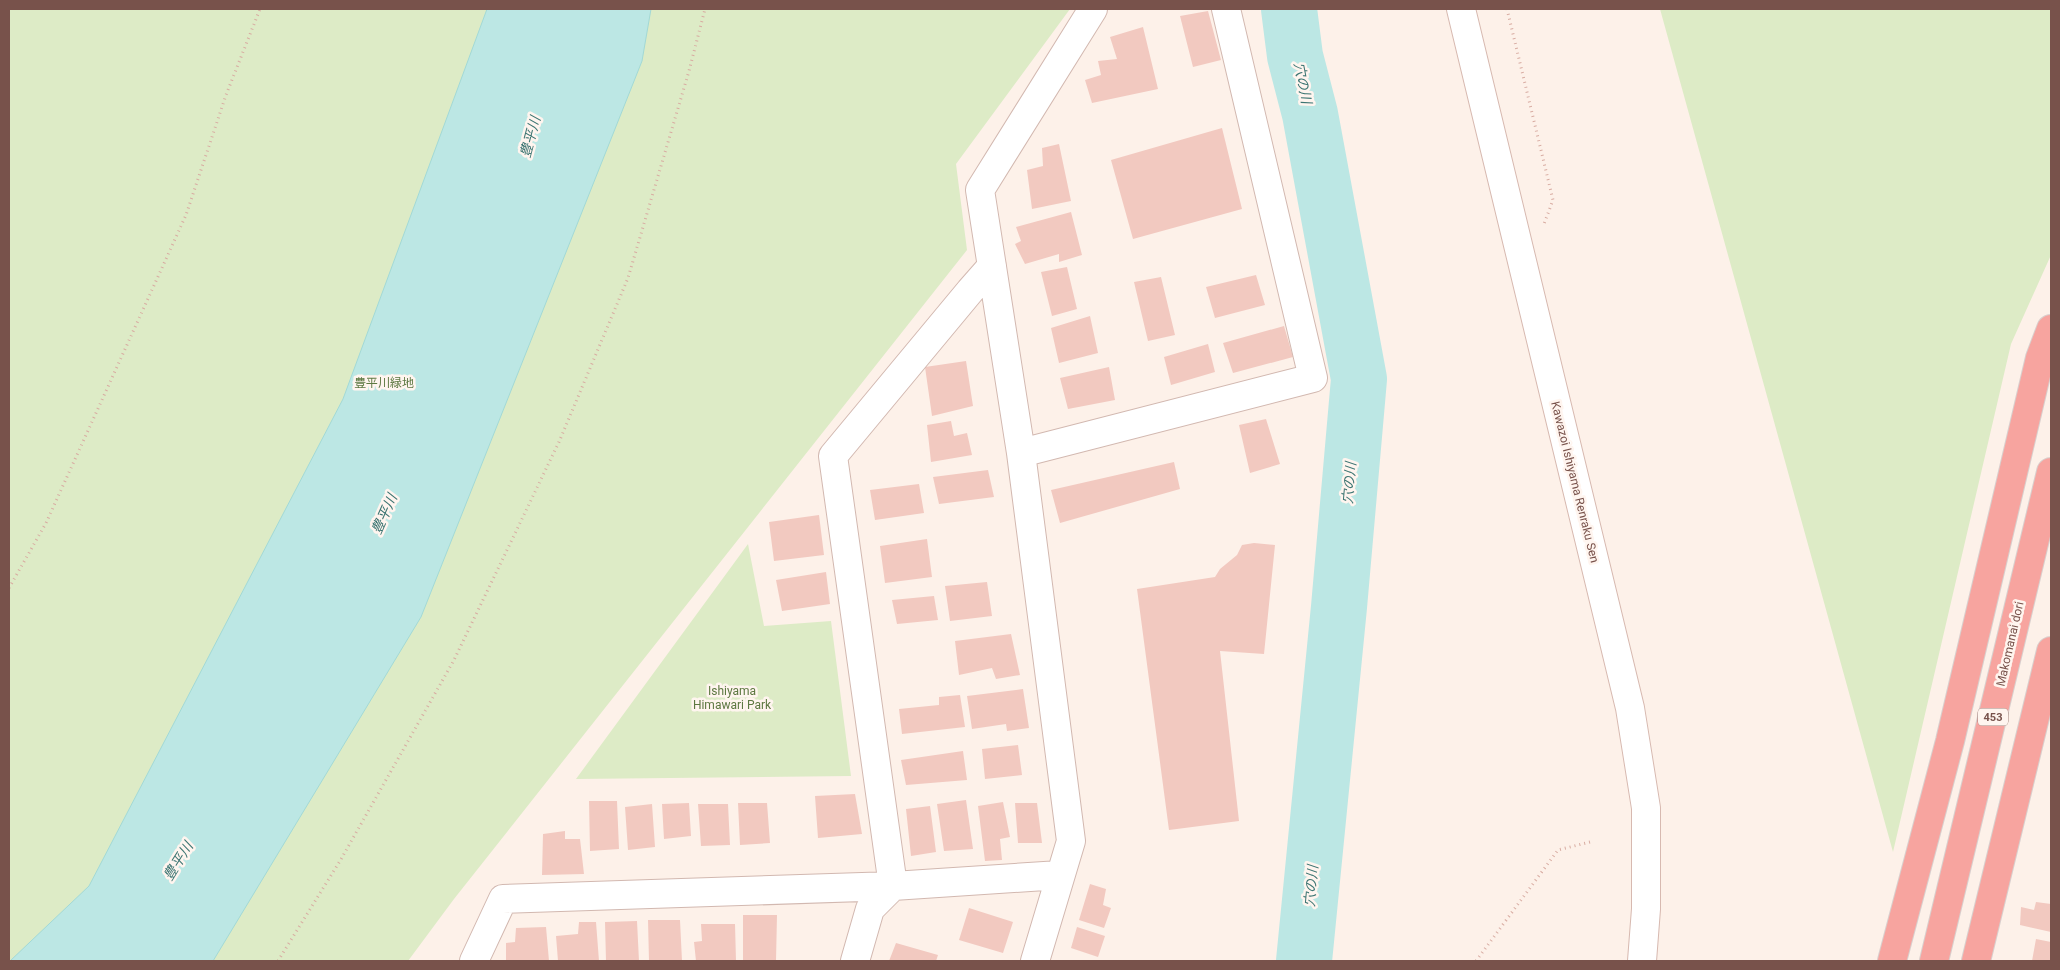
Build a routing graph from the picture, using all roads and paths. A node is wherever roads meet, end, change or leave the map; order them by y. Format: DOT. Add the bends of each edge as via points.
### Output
graph roads {
  1 [pos="260,9"];
  2 [pos="705,9"];
  3 [pos="1093,9"];
  4 [pos="1226,9"];
  5 [pos="1461,9"];
  6 [pos="1507,9"];
  7 [pos="1542,228"];
  8 [pos="992,266"];
  9 [pos="2051,329"];
  10 [pos="1021,453"];
  11 [pos="2051,472"];
  12 [pos="9,588"];
  13 [pos="2051,651"];
  14 [pos="1590,842"];
  15 [pos="1060,875"];
  16 [pos="893,886"];
  17 [pos="278,961"];
  18 [pos="474,961"];
  19 [pos="855,961"];
  20 [pos="1035,961"];
  21 [pos="1476,961"];
  22 [pos="1642,961"];
  23 [pos="1892,961"];
  24 [pos="1934,961"];
  25 [pos="1976,961"];
  1 -- 12 [label="path" via="226,95 186,215 46,523"];
  2 -- 17 [label="path" via="628,278 559,442 454,660 340,861"];
  3 -- 8 [label="street" via="980,190"];
  4 -- 10 [label="street" via="1313,378"];
  5 -- 22 [label="street, Kawazoi Ishiyama Renraku Sen" via="1630,708 1646,808 1646,909"];
  6 -- 7 [label="path" via="1553,200"];
  8 -- 10 [label="street"];
  8 -- 16 [label="street" via="833,456"];
  9 -- 23 [label="highway" via="2040,358 1950,741"];
  10 -- 15 [label="street" via="1071,841"];
  11 -- 24 [label="highway, Makomanai dori / 453"];
  13 -- 25 [label="highway"];
  14 -- 21 [label="path" via="1558,850"];
  15 -- 16 [label="street"];
  15 -- 20 [label="street"];
  16 -- 18 [label="street" via="503,899"];
  16 -- 19 [label="street" via="870,909"];
}
